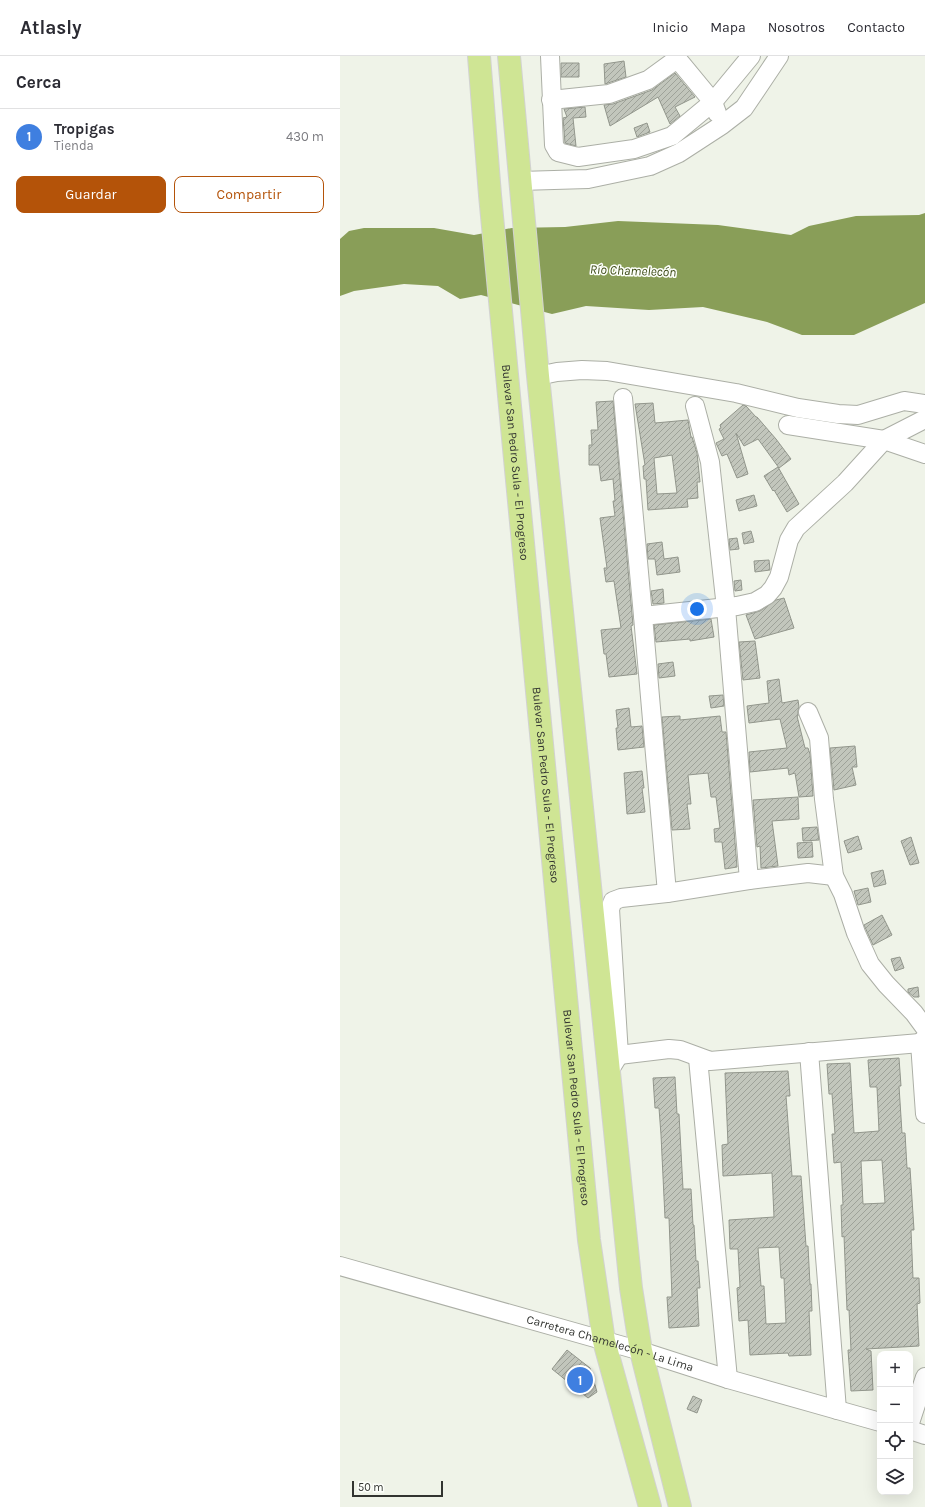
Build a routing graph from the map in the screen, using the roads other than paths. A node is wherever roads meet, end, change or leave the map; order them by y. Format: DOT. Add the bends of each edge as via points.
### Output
graph roads {
  1 [pos="479,56"];
  2 [pos="509,56"];
  3 [pos="550,56"];
  4 [pos="751,56"];
  5 [pos="779,56"];
  6 [pos="676,57"];
  7 [pos="551,100"];
  8 [pos="713,102"];
  9 [pos="722,125"];
  10 [pos="520,189"];
  11 [pos="537,367"];
  12 [pos="623,398"];
  13 [pos="925,404"];
  14 [pos="695,406"];
  15 [pos="925,419"];
  16 [pos="788,425"];
  17 [pos="884,440"];
  18 [pos="925,454"];
  19 [pos="726,608"];
  20 [pos="643,616"];
  21 [pos="808,712"];
  22 [pos="834,876"];
  23 [pos="749,880"];
  24 [pos="666,893"];
  25 [pos="924,1039"];
  26 [pos="809,1052"];
  27 [pos="698,1058"];
  28 [pos="614,1063"];
  29 [pos="925,1114"];
  30 [pos="340,1266"];
  31 [pos="604,1341"];
  32 [pos="641,1351"];
  33 [pos="925,1377"];
  34 [pos="728,1379"];
  35 [pos="837,1410"];
  36 [pos="913,1414"];
  37 [pos="877,1421"];
  38 [pos="913,1431"];
  39 [pos="925,1435"];
  40 [pos="650,1507"];
  41 [pos="680,1507"];
  1 -- 31 [label="main road, Bulevar San Pedro Sula - El Progreso" via="589,1240"];
  2 -- 10 [label="main road"];
  3 -- 7 [label="street"];
  4 -- 8 [label="street"];
  5 -- 9 [label="street" via="744,108"];
  6 -- 7 [label="street" via="648,80 609,94"];
  6 -- 8 [label="street"];
  7 -- 8 [label="street" via="554,145 558,152 578,157 634,149 672,136"];
  8 -- 9 [label="street"];
  9 -- 10 [label="street" via="679,154 650,166"];
  10 -- 11 [label="main road"];
  11 -- 13 [label="street" via="558,372 607,371 838,414 858,415 904,401"];
  11 -- 28 [label="main road"];
  12 -- 20 [label="street"];
  14 -- 19 [label="street" via="710,462"];
  15 -- 17 [label="street"];
  16 -- 17 [label="street"];
  17 -- 18 [label="street"];
  17 -- 19 [label="street" via="845,483 791,534 774,588 755,602"];
  19 -- 20 [label="street"];
  19 -- 23 [label="street"];
  20 -- 24 [label="street"];
  21 -- 22 [label="street" via="819,738"];
  22 -- 23 [label="street" via="808,873"];
  22 -- 25 [label="street" via="870,964 914,1013"];
  23 -- 24 [label="street"];
  24 -- 28 [label="street" via="612,901 610,909"];
  25 -- 26 [label="street"];
  25 -- 29 [label="street"];
  26 -- 27 [label="street" via="710,1061"];
  26 -- 35 [label="street"];
  27 -- 28 [label="street" via="684,1051 669,1049"];
  27 -- 34 [label="street"];
  28 -- 32 [label="main road" via="631,1288"];
  30 -- 31 [label="street, Carretera Chamelecón - La Lima"];
  31 -- 32 [label="street, Carretera Chamelecón - La Lima"];
  31 -- 40 [label="main road, Bulevar San Pedro Sula - El Progreso"];
  32 -- 34 [label="street, Carretera Chamelecón - La Lima"];
  32 -- 41 [label="main road"];
  33 -- 36 [label="street"];
  34 -- 35 [label="street, Carretera Chamelecón - La Lima"];
  35 -- 37 [label="street, Carretera Chamelecón - La Lima"];
  38 -- 39 [label="street"];
}
